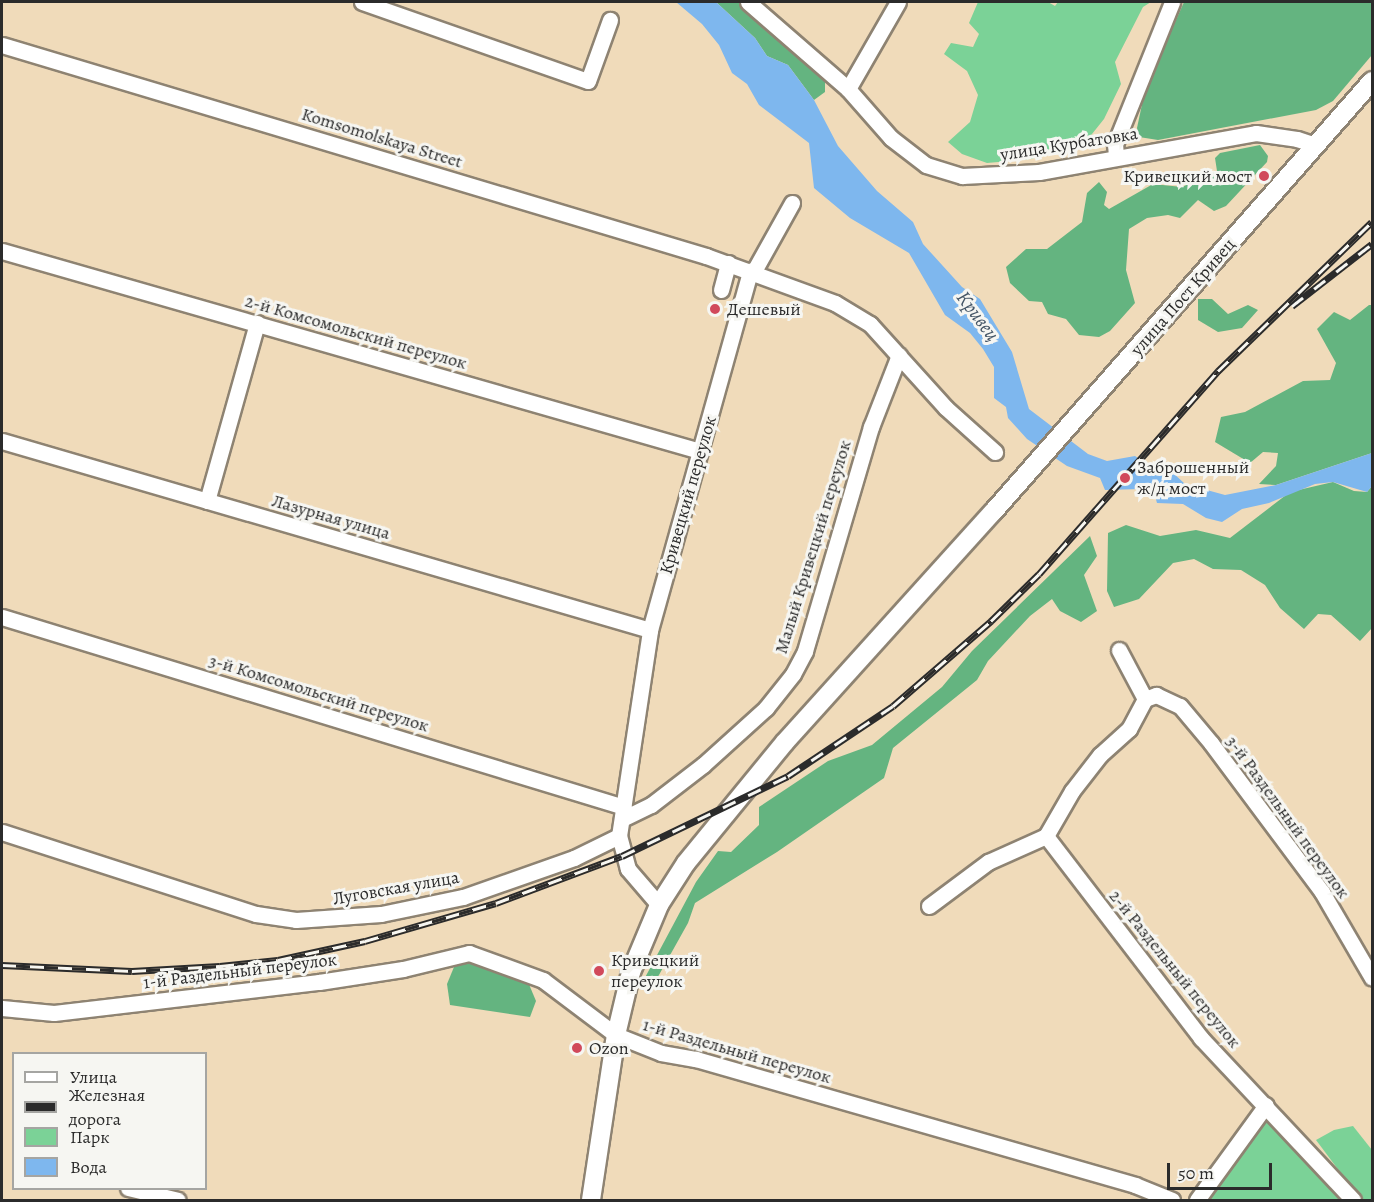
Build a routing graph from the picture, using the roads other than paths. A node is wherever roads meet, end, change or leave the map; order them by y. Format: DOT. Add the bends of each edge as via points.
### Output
graph roads {
  1 [pos="362,2"];
  2 [pos="748,2"];
  3 [pos="898,2"];
  4 [pos="1172,2"];
  5 [pos="610,20"];
  6 [pos="2,45"];
  7 [pos="1372,81"];
  8 [pos="848,89"];
  9 [pos="1316,146"];
  10 [pos="1116,157"];
  11 [pos="792,203"];
  12 [pos="2,251"];
  13 [pos="728,263"];
  14 [pos="752,271"];
  15 [pos="721,290"];
  16 [pos="257,323"];
  17 [pos="899,355"];
  18 [pos="2,441"];
  19 [pos="700,452"];
  20 [pos="995,452"];
  21 [pos="207,501"];
  22 [pos="2,617"];
  23 [pos="650,630"];
  24 [pos="1119,650"];
  25 [pos="1151,697"];
  26 [pos="623,813"];
  27 [pos="2,832"];
  28 [pos="619,836"];
  29 [pos="1046,836"];
  30 [pos="659,905"];
  31 [pos="929,906"];
  32 [pos="1372,978"];
  33 [pos="2,1008"];
  34 [pos="616,1035"];
  35 [pos="1266,1105"];
  36 [pos="136,1190"];
  37 [pos="178,1200"];
  38 [pos="591,1200"];
  39 [pos="1172,1200"];
  40 [pos="1197,1200"];
  41 [pos="1353,1200"];
  1 -- 5 [label="street" via="588,81"];
  2 -- 8 [label="street, улица Курбатовка"];
  3 -- 8 [label="street"];
  4 -- 10 [label="street" via="1114,144"];
  6 -- 13 [label="street, Komsomolskaya Street"];
  7 -- 9 [label="main road, улица Пост Кривец"];
  8 -- 10 [label="street, улица Курбатовка" via="891,138 926,165 962,176 1039,172"];
  9 -- 10 [label="street, улица Курбатовка" via="1297,138 1256,133"];
  9 -- 30 [label="main road, улица Пост Кривец" via="728,808"];
  11 -- 14 [label="street, Кривецкий переулок"];
  12 -- 16 [label="street, 2-й Комсомольский переулок"];
  13 -- 14 [label="street, Komsomolskaya Street"];
  13 -- 15 [label="street"];
  14 -- 17 [label="street, Komsomolskaya Street" via="835,303 870,324"];
  14 -- 19 [label="street, Кривецкий переулок"];
  16 -- 19 [label="street, 2-й Комсомольский переулок"];
  16 -- 21 [label="street"];
  17 -- 20 [label="street, Komsomolskaya Street" via="946,408"];
  17 -- 26 [label="street, Малый Кривецкий переулок" via="871,427 805,651 793,674 765,708 704,765 651,805"];
  18 -- 21 [label="street, Лазурная улица"];
  19 -- 23 [label="street, Кривецкий переулок"];
  21 -- 23 [label="street, Лазурная улица"];
  22 -- 26 [label="street, 3-й Комсомольский переулок"];
  23 -- 26 [label="street, Кривецкий переулок"];
  24 -- 25 [label="street"];
  25 -- 29 [label="street" via="1129,729 1100,756 1072,791"];
  25 -- 32 [label="street, 3-й Раздельный переулок" via="1180,706 1211,743 1322,892"];
  26 -- 28 [label="street, Кривецкий переулок"];
  27 -- 28 [label="street, Луговская улица" via="256,914 296,920 381,914 463,897 574,858"];
  28 -- 30 [label="street, Кривецкий переулок" via="628,869"];
  29 -- 31 [label="street" via="988,861"];
  29 -- 35 [label="street, 2-й Раздельный переулок" via="1201,1038"];
  30 -- 34 [label="main road" via="631,972"];
  33 -- 34 [label="street, 1-й Раздельный переулок" via="54,1013 330,980 404,969 469,953 543,980"];
  34 -- 38 [label="main road"];
  34 -- 39 [label="street, 1-й Раздельный переулок" via="661,1053 696,1059 1135,1185"];
  35 -- 40 [label="street"];
  35 -- 41 [label="street, 2-й Раздельный переулок"];
  36 -- 37 [label="street"];
}
